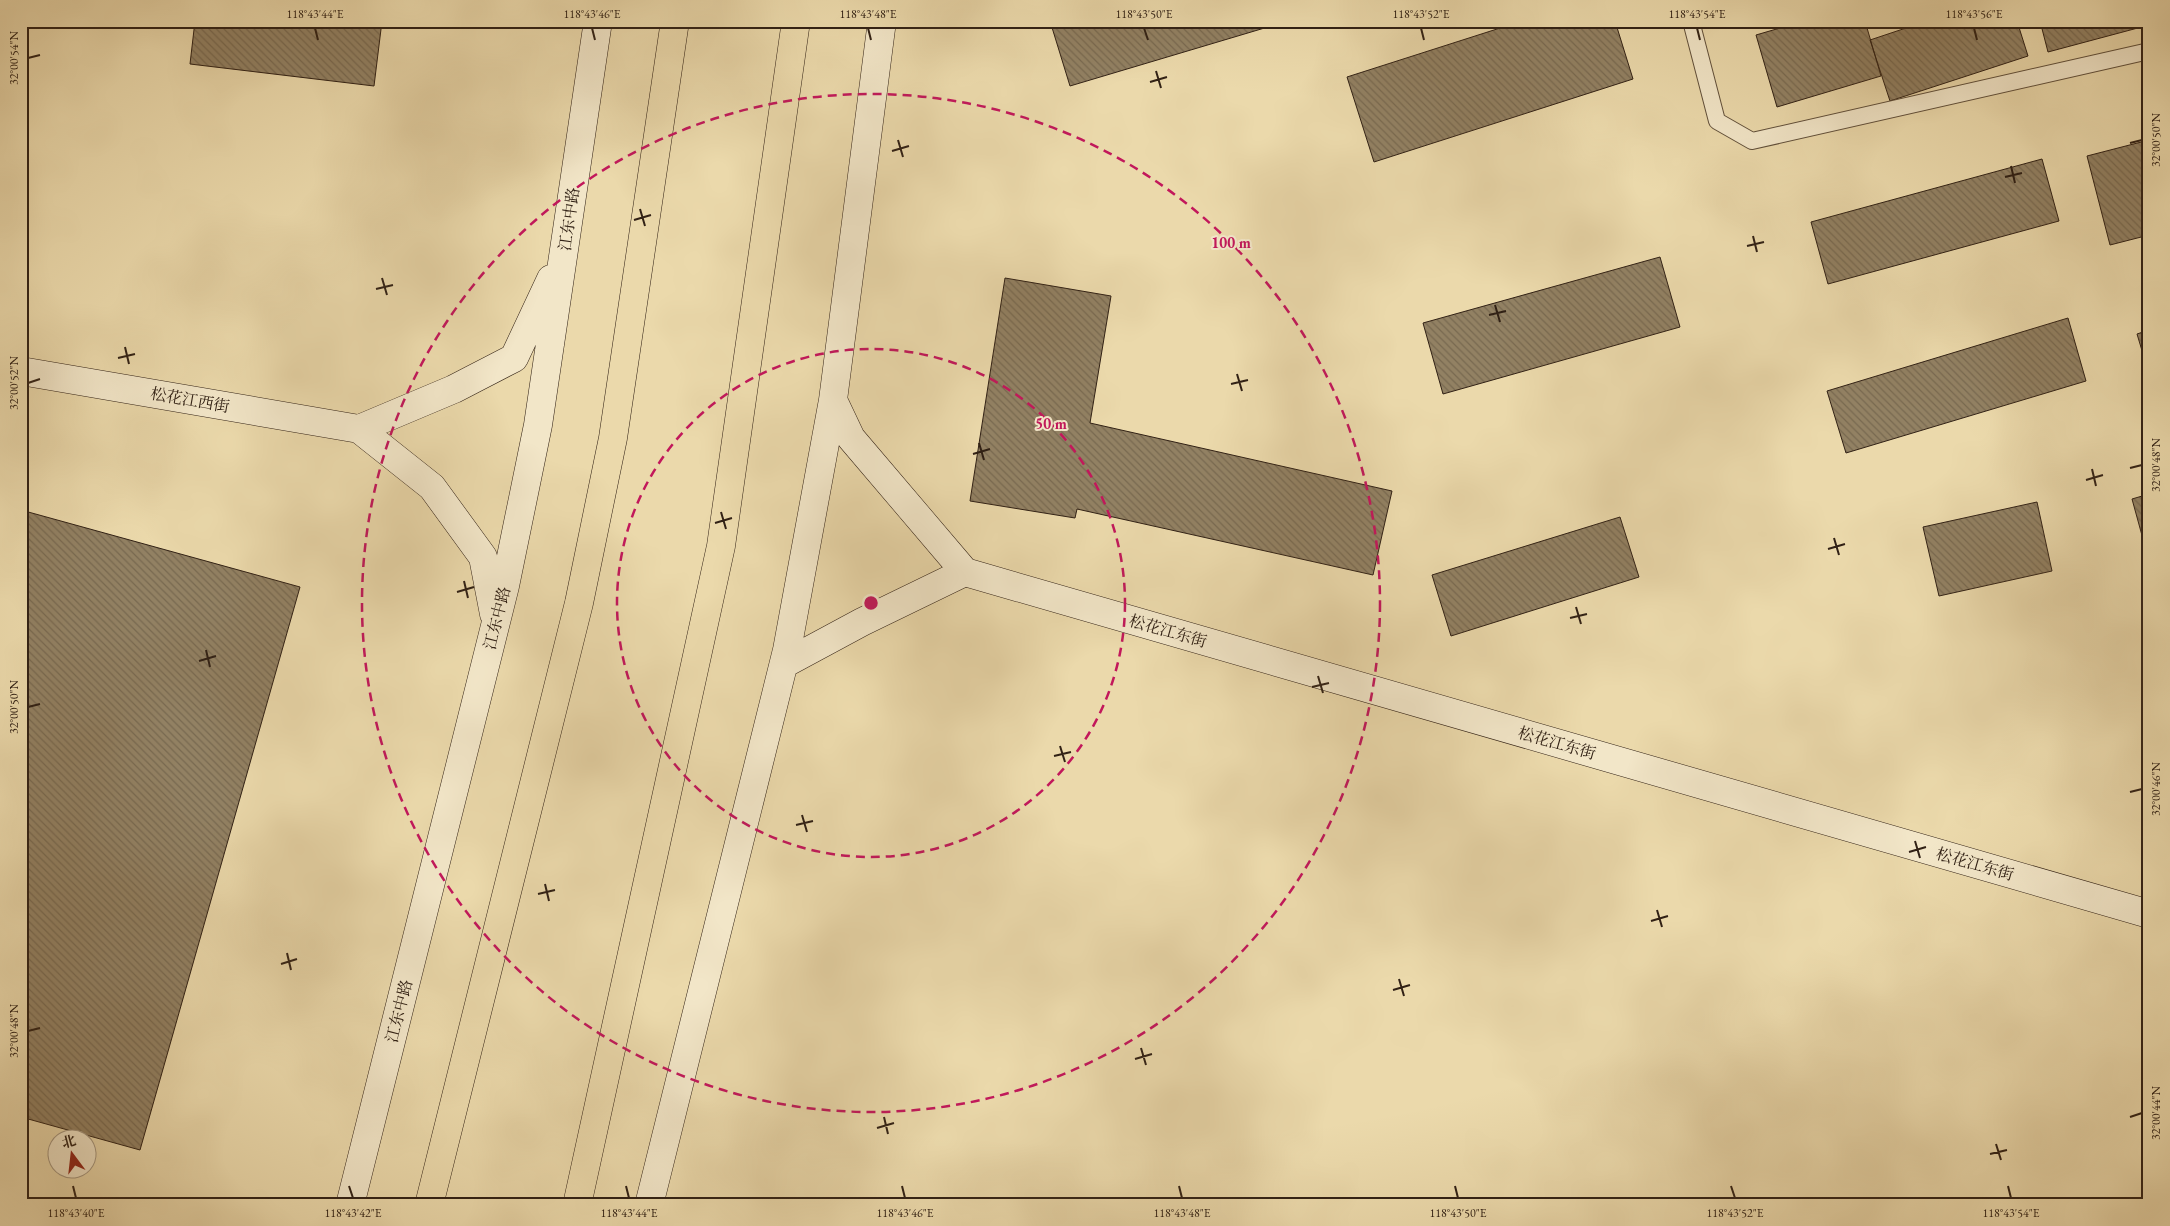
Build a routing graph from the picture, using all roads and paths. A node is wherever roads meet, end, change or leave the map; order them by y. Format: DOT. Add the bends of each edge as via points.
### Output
graph roads {
  1 [pos="598,21"];
  2 [pos="675,21"];
  3 [pos="796,21"];
  4 [pos="882,21"];
  5 [pos="1691,21"];
  6 [pos="2149,51"];
  7 [pos="564,250"];
  8 [pos="21,371"];
  9 [pos="833,400"];
  10 [pos="359,429"];
  11 [pos="965,572"];
  12 [pos="496,622"];
  13 [pos="784,664"];
  14 [pos="2149,914"];
  15 [pos="350,1205"];
  16 [pos="428,1205"];
  17 [pos="577,1205"];
  18 [pos="649,1205"];
  1 -- 7 [label="street, 江东中路"];
  2 -- 16 [label="main road" via="613,438 579,603"];
  3 -- 17 [label="main road" via="721,546"];
  4 -- 9 [label="street"];
  5 -- 6 [label="lane" via="1717,121 1752,141"];
  7 -- 10 [label="street" via="514,358 454,389"];
  7 -- 12 [label="street, 江东中路" via="538,425"];
  8 -- 10 [label="street, 松花江西街"];
  9 -- 11 [label="street" via="851,438"];
  9 -- 13 [label="street"];
  10 -- 12 [label="street" via="432,487 472,542 483,558"];
  11 -- 13 [label="street"];
  11 -- 14 [label="street, 松花江东街"];
  12 -- 15 [label="street, 江东中路"];
  13 -- 18 [label="street"];
}
